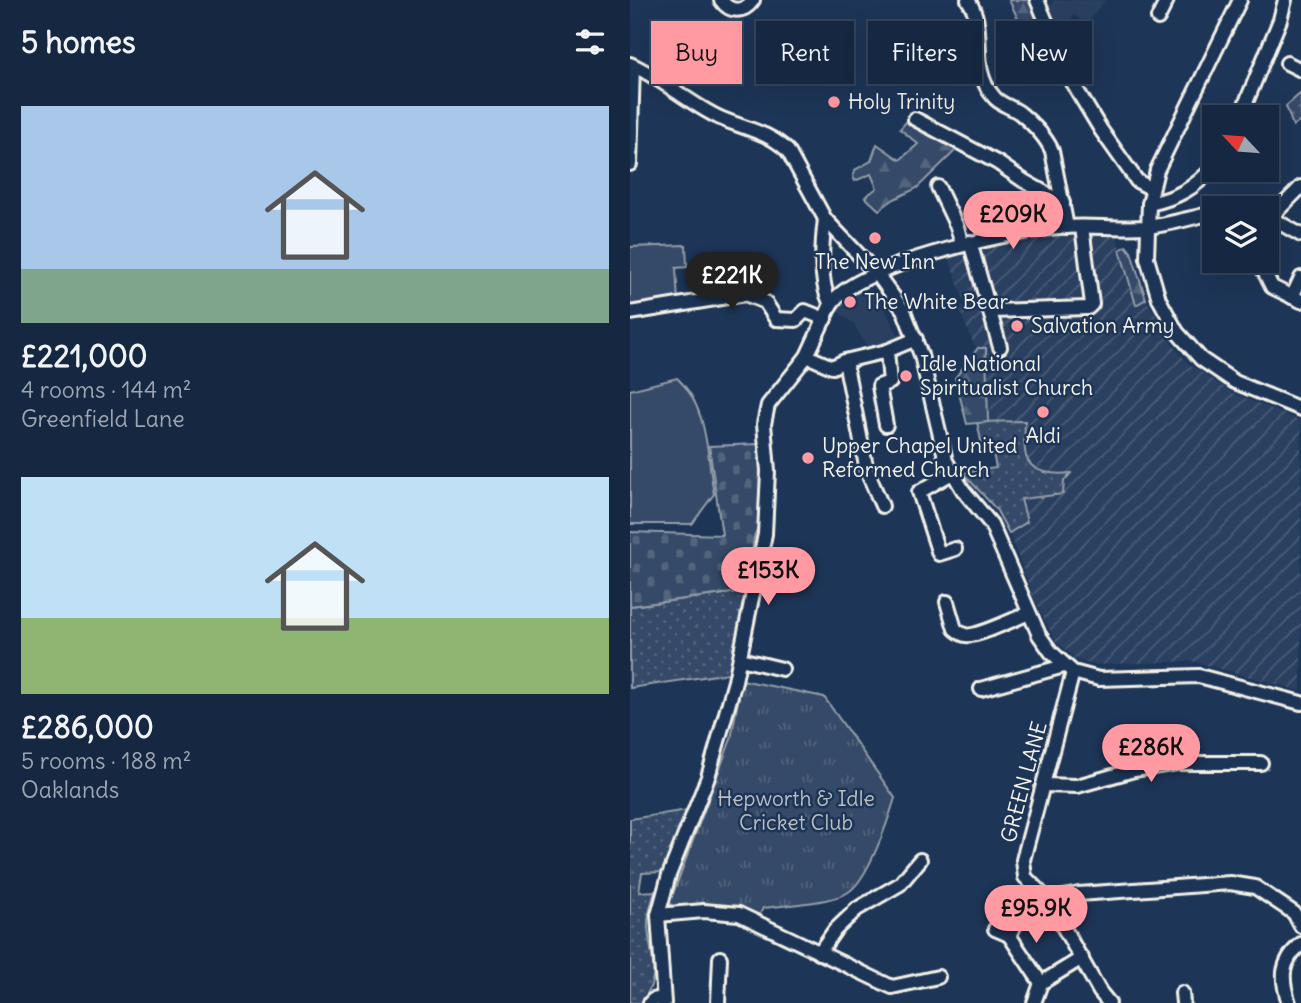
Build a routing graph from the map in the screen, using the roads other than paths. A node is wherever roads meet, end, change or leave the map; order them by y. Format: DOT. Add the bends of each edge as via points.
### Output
graph roads {
  1 [pos="721,0"];
  2 [pos="753,0"];
  3 [pos="968,0"];
  4 [pos="1037,0"];
  5 [pos="1167,0"];
  6 [pos="1240,0"];
  7 [pos="1285,0"];
  8 [pos="1158,18"];
  9 [pos="1287,63"];
  10 [pos="632,65"];
  11 [pos="1301,70"];
  12 [pos="1245,105"];
  13 [pos="915,118"];
  14 [pos="631,139"];
  15 [pos="630,164"];
  16 [pos="1202,178"];
  17 [pos="939,187"];
  18 [pos="1301,187"];
  19 [pos="1152,188"];
  20 [pos="1063,203"];
  21 [pos="1149,204"];
  22 [pos="1279,209"];
  23 [pos="1202,216"];
  24 [pos="825,219"];
  25 [pos="1279,223"];
  26 [pos="1067,227"];
  27 [pos="1082,227"];
  28 [pos="1148,227"];
  29 [pos="1301,235"];
  30 [pos="966,243"];
  31 [pos="1265,273"];
  32 [pos="877,274"];
  33 [pos="1301,278"];
  34 [pos="1296,299"];
  35 [pos="831,304"];
  36 [pos="991,311"];
  37 [pos="630,313"];
  38 [pos="825,319"];
  39 [pos="916,339"];
  40 [pos="1000,347"];
  41 [pos="887,351"];
  42 [pos="807,356"];
  43 [pos="845,361"];
  44 [pos="1301,409"];
  45 [pos="886,425"];
  46 [pos="952,473"];
  47 [pos="882,506"];
  48 [pos="955,549"];
  49 [pos="947,602"];
  50 [pos="1029,613"];
  51 [pos="740,659"];
  52 [pos="782,669"];
  53 [pos="1069,669"];
  54 [pos="981,689"];
  55 [pos="1301,703"];
  56 [pos="1261,763"];
  57 [pos="1043,785"];
  58 [pos="920,860"];
  59 [pos="1048,900"];
  60 [pos="658,915"];
  61 [pos="1016,923"];
  62 [pos="1301,926"];
  63 [pos="995,929"];
  64 [pos="1009,935"];
  65 [pos="1301,944"];
  66 [pos="819,953"];
  67 [pos="720,958"];
  68 [pos="1082,958"];
  69 [pos="938,977"];
  70 [pos="1041,983"];
  71 [pos="659,1001"];
  72 [pos="718,1003"];
  73 [pos="1034,1003"];
  74 [pos="1109,1003"];
  75 [pos="1289,1003"];
  1 -- 2 [label="street" via="737,10"];
  3 -- 20 [label="street" via="978,19 982,75 994,98 1021,114 1048,143"];
  4 -- 19 [label="street" via="1072,82 1101,130 1137,181"];
  5 -- 8 [label="street"];
  6 -- 19 [label="street"];
  7 -- 12 [label="street"];
  9 -- 11 [label="street"];
  10 -- 14 [label="street"];
  10 -- 24 [label="street" via="718,117 781,144"];
  13 -- 20 [label="street"];
  14 -- 15 [label="street"];
  16 -- 21 [label="street" via="1193,187"];
  17 -- 30 [label="street"];
  18 -- 22 [label="street"];
  19 -- 21 [label="street"];
  20 -- 26 [label="street"];
  21 -- 28 [label="street"];
  23 -- 28 [label="street"];
  24 -- 32 [label="street"];
  24 -- 35 [label="street" via="824,293"];
  25 -- 29 [label="street"];
  26 -- 27 [label="street"];
  26 -- 30 [label="street"];
  27 -- 28 [label="street"];
  27 -- 36 [label="street" via="1092,304 1088,308"];
  28 -- 44 [label="street" via="1146,258 1159,299 1177,332 1200,359 1235,382"];
  30 -- 32 [label="street"];
  30 -- 36 [label="street"];
  31 -- 34 [label="street" via="1272,286"];
  32 -- 35 [label="street"];
  32 -- 39 [label="street" via="904,311"];
  33 -- 34 [label="street"];
  35 -- 38 [label="street"];
  36 -- 40 [label="street"];
  37 -- 38 [label="street" via="745,294 765,302 776,319 796,320 805,310"];
  38 -- 42 [label="street"];
  39 -- 41 [label="street"];
  39 -- 46 [label="street"];
  41 -- 43 [label="street"];
  41 -- 45 [label="street" via="890,382 879,386"];
  42 -- 43 [label="street" via="832,367"];
  42 -- 51 [label="street" via="768,405 764,424 768,471 765,534"];
  43 -- 47 [label="street" via="867,471"];
  46 -- 48 [label="street" via="919,492 939,554"];
  46 -- 50 [label="street" via="991,524"];
  49 -- 50 [label="street" via="955,629 966,636"];
  50 -- 53 [label="street" via="1039,635"];
  51 -- 52 [label="street"];
  51 -- 60 [label="street" via="722,736"];
  53 -- 54 [label="street"];
  53 -- 55 [label="street" via="1098,679 1199,676"];
  53 -- 57 [label="street, GREEN LANE"];
  56 -- 57 [label="street" via="1177,763 1077,786"];
  57 -- 59 [label="street, GREEN LANE" via="1023,870 1030,884"];
  58 -- 66 [label="street" via="900,884 857,909"];
  59 -- 62 [label="street" via="1230,883 1255,887 1294,914"];
  59 -- 68 [label="street, GREEN LANE"];
  60 -- 66 [label="street" via="739,914"];
  60 -- 71 [label="street"];
  61 -- 64 [label="street"];
  63 -- 64 [label="street"];
  64 -- 70 [label="street"];
  65 -- 75 [label="street" via="1283,970"];
  66 -- 69 [label="street" via="892,986"];
  67 -- 72 [label="street"];
  68 -- 70 [label="street"];
  68 -- 74 [label="street, GREEN LANE"];
  70 -- 73 [label="street"];
}
